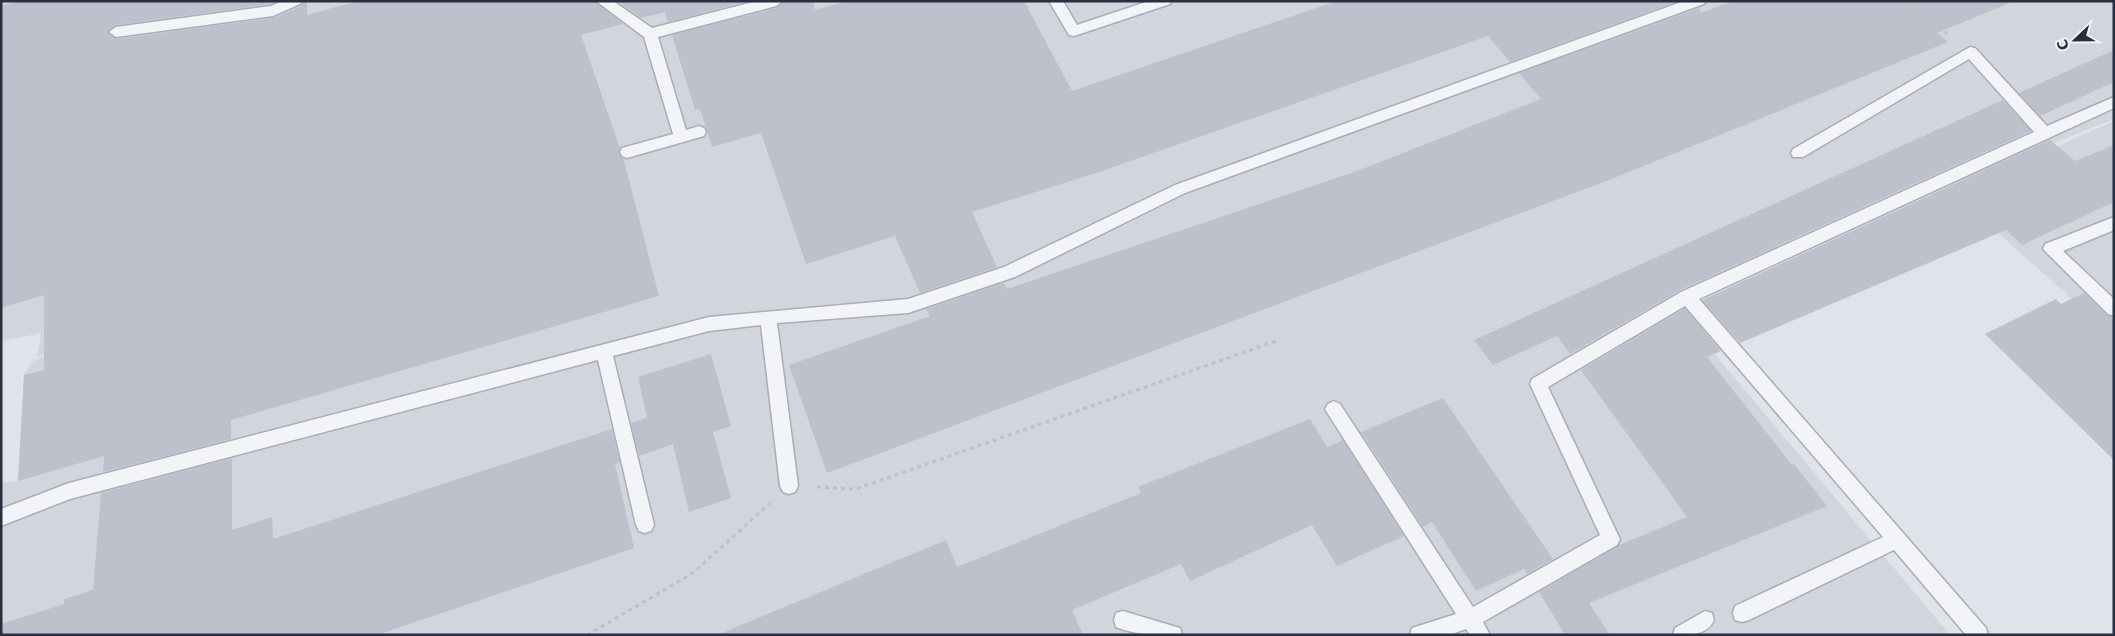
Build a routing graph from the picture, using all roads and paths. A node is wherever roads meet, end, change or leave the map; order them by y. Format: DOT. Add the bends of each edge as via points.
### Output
graph roads {
  1 [pos="296,1"];
  2 [pos="604,1"];
  3 [pos="776,1"];
  4 [pos="1056,1"];
  5 [pos="1165,1"];
  6 [pos="1699,1"];
  7 [pos="1908,1"];
  8 [pos="116,32"];
  9 [pos="650,34"];
  10 [pos="1970,52"];
  11 [pos="2114,102"];
  12 [pos="699,132"];
  13 [pos="2045,134"];
  14 [pos="681,137"];
  15 [pos="627,152"];
  16 [pos="1798,153"];
  17 [pos="2114,223"];
  18 [pos="1687,297"];
  19 [pos="2114,309"];
  20 [pos="768,316"];
  21 [pos="1276,341"];
  22 [pos="604,352"];
  23 [pos="1334,408"];
  24 [pos="789,486"];
  25 [pos="1,518"];
  26 [pos="645,525"];
  27 [pos="1897,540"];
  28 [pos="1742,613"];
  29 [pos="1470,619"];
  30 [pos="1123,620"];
  31 [pos="1705,620"];
  32 [pos="587,635"];
  33 [pos="1173,635"];
  34 [pos="1419,635"];
  35 [pos="1482,635"];
  36 [pos="1682,635"];
  37 [pos="1979,635"];
  1 -- 8 [label="lane" via="273,11"];
  2 -- 9 [label="lane"];
  3 -- 9 [label="lane"];
  4 -- 5 [label="lane" via="1074,31"];
  6 -- 20 [label="lane" via="1180,189 1009,272 908,306"];
  7 -- 10 [label="path"];
  9 -- 14 [label="lane"];
  10 -- 13 [label="lane"];
  10 -- 16 [label="lane"];
  11 -- 13 [label="lane"];
  12 -- 14 [label="lane"];
  13 -- 18 [label="lane"];
  14 -- 15 [label="lane"];
  17 -- 19 [label="lane" via="2051,249"];
  18 -- 27 [label="lane"];
  18 -- 29 [label="lane" via="1538,384 1611,539"];
  20 -- 22 [label="lane" via="709,324"];
  20 -- 24 [label="lane"];
  21 -- 24 [label="path" via="856,489"];
  22 -- 25 [label="lane" via="69,491"];
  22 -- 26 [label="lane"];
  23 -- 29 [label="lane"];
  24 -- 32 [label="path" via="693,573"];
  27 -- 28 [label="lane"];
  27 -- 37 [label="lane"];
  29 -- 34 [label="lane"];
  29 -- 35 [label="lane"];
  30 -- 33 [label="lane"];
  31 -- 36 [label="lane"];
}
